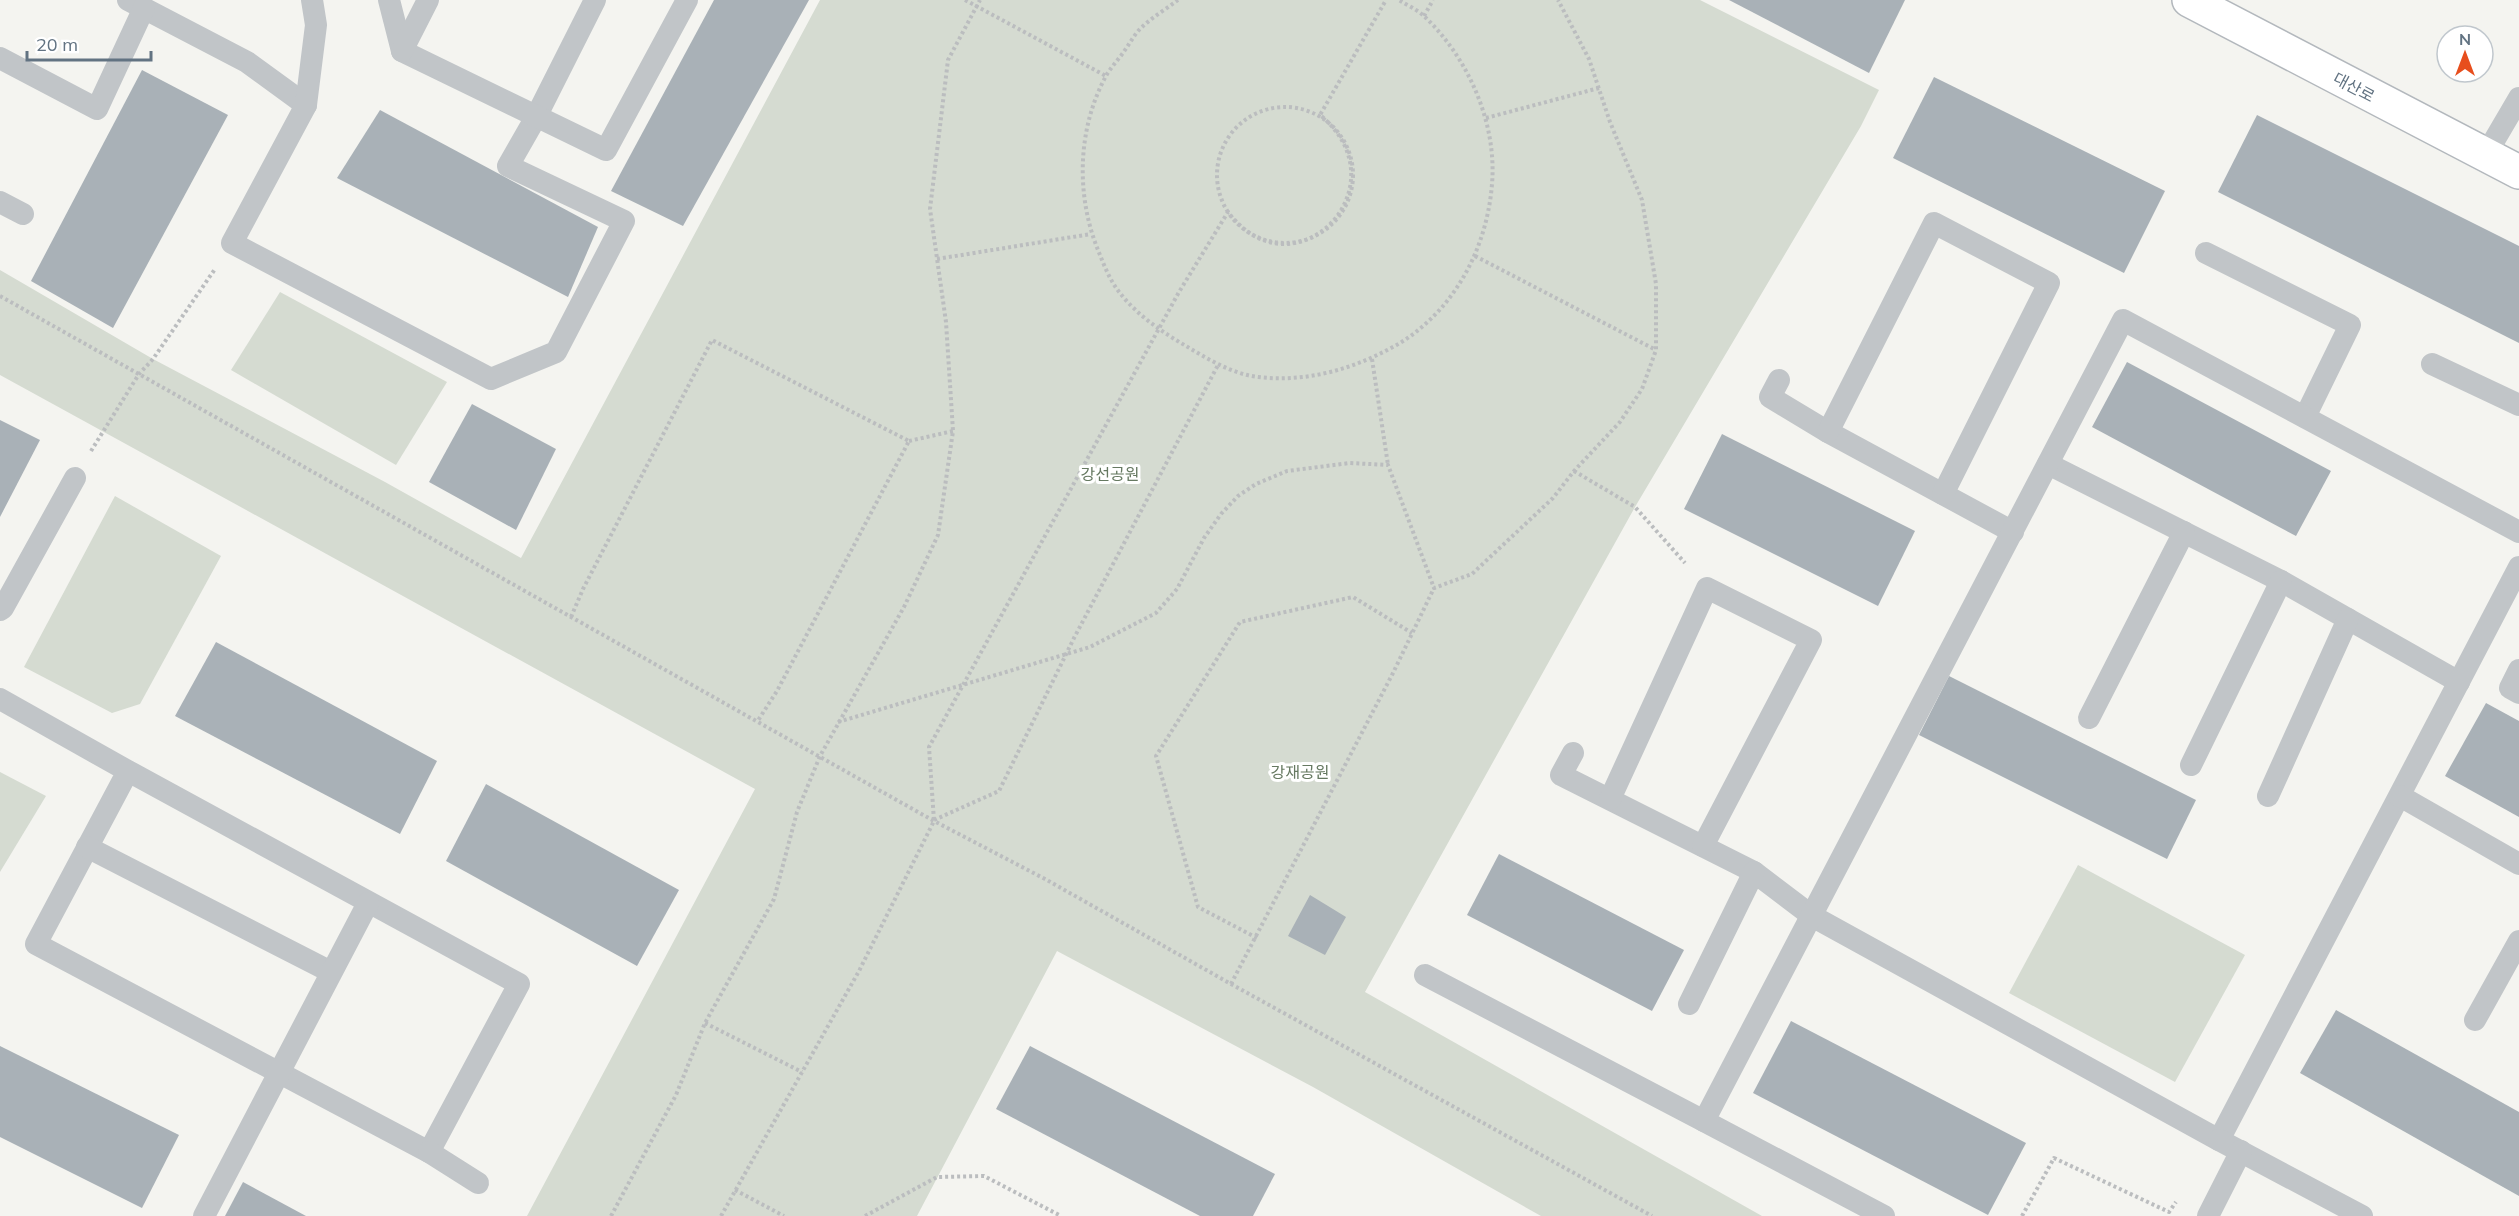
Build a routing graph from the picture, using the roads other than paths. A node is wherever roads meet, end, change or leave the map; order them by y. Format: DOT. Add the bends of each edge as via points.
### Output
graph roads {
  1 [pos="312,0"];
  2 [pos="388,0"];
  3 [pos="428,0"];
  4 [pos="595,0"];
  5 [pos="687,0"];
  6 [pos="2189,0"];
  7 [pos="136,4"];
  8 [pos="402,51"];
  9 [pos="0,58"];
  10 [pos="2519,99"];
  11 [pos="306,105"];
  12 [pos="536,117"];
  13 [pos="2485,156"];
  14 [pos="2519,172"];
  15 [pos="0,202"];
  16 [pos="23,214"];
  17 [pos="2206,253"];
  18 [pos="2432,364"];
  19 [pos="1779,380"];
  20 [pos="2519,405"];
  21 [pos="2305,417"];
  22 [pos="1828,432"];
  23 [pos="2048,464"];
  24 [pos="75,478"];
  25 [pos="1944,494"];
  26 [pos="2013,532"];
  27 [pos="2184,532"];
  28 [pos="2519,532"];
  29 [pos="2519,567"];
  30 [pos="2281,581"];
  31 [pos="0,610"];
  32 [pos="2348,619"];
  33 [pos="2519,670"];
  34 [pos="2459,682"];
  35 [pos="2519,693"];
  36 [pos="0,699"];
  37 [pos="2089,718"];
  38 [pos="1573,753"];
  39 [pos="2191,765"];
  40 [pos="128,771"];
  41 [pos="2268,796"];
  42 [pos="2400,796"];
  43 [pos="1610,799"];
  44 [pos="1703,846"];
  45 [pos="87,848"];
  46 [pos="2519,864"];
  47 [pos="1754,872"];
  48 [pos="368,903"];
  49 [pos="1812,916"];
  50 [pos="2519,941"];
  51 [pos="331,972"];
  52 [pos="1425,975"];
  53 [pos="1689,1004"];
  54 [pos="2475,1020"];
  55 [pos="279,1073"];
  56 [pos="1704,1120"];
  57 [pos="2219,1140"];
  58 [pos="2241,1151"];
  59 [pos="429,1152"];
  60 [pos="478,1183"];
  61 [pos="204,1216"];
  62 [pos="1884,1216"];
  63 [pos="2208,1216"];
  64 [pos="2362,1216"];
  1 -- 11 [label="lane" via="316,25"];
  2 -- 8 [label="lane"];
  3 -- 8 [label="lane"];
  4 -- 12 [label="lane"];
  5 -- 12 [label="lane" via="606,150"];
  6 -- 13 [label="main road, 대산로"];
  7 -- 9 [label="lane" via="97,109"];
  7 -- 11 [label="lane" via="247,62"];
  8 -- 12 [label="lane"];
  10 -- 13 [label="lane"];
  11 -- 12 [label="lane" via="232,243 491,379 556,352 624,221 508,166"];
  13 -- 14 [label="main road, 대산로"];
  15 -- 16 [label="lane"];
  17 -- 21 [label="lane" via="2350,325"];
  18 -- 20 [label="lane"];
  19 -- 22 [label="lane" via="1770,397"];
  21 -- 23 [label="lane" via="2123,320"];
  21 -- 28 [label="lane"];
  22 -- 25 [label="lane"];
  22 -- 25 [label="lane" via="1934,223 2049,283"];
  23 -- 26 [label="lane"];
  23 -- 27 [label="lane"];
  24 -- 31 [label="lane"];
  25 -- 26 [label="lane"];
  26 -- 49 [label="lane"];
  27 -- 30 [label="lane"];
  27 -- 37 [label="lane"];
  29 -- 34 [label="lane"];
  30 -- 32 [label="lane"];
  30 -- 39 [label="lane"];
  32 -- 34 [label="lane"];
  32 -- 41 [label="lane"];
  33 -- 35 [label="lane" via="2510,688"];
  34 -- 42 [label="lane"];
  36 -- 40 [label="lane"];
  38 -- 43 [label="lane" via="1560,775"];
  40 -- 45 [label="lane"];
  40 -- 48 [label="lane"];
  42 -- 46 [label="lane"];
  42 -- 57 [label="lane"];
  43 -- 44 [label="lane"];
  43 -- 44 [label="lane" via="1707,588 1810,640"];
  44 -- 47 [label="lane"];
  45 -- 51 [label="lane"];
  45 -- 55 [label="lane" via="36,944"];
  47 -- 49 [label="lane"];
  47 -- 53 [label="lane"];
  48 -- 51 [label="lane"];
  48 -- 59 [label="lane" via="519,984"];
  49 -- 56 [label="lane"];
  49 -- 57 [label="lane"];
  50 -- 54 [label="lane"];
  51 -- 55 [label="lane"];
  52 -- 56 [label="lane"];
  55 -- 59 [label="lane"];
  55 -- 61 [label="lane"];
  56 -- 62 [label="lane"];
  57 -- 58 [label="lane"];
  58 -- 63 [label="lane"];
  58 -- 64 [label="lane"];
  59 -- 60 [label="lane"];
}
